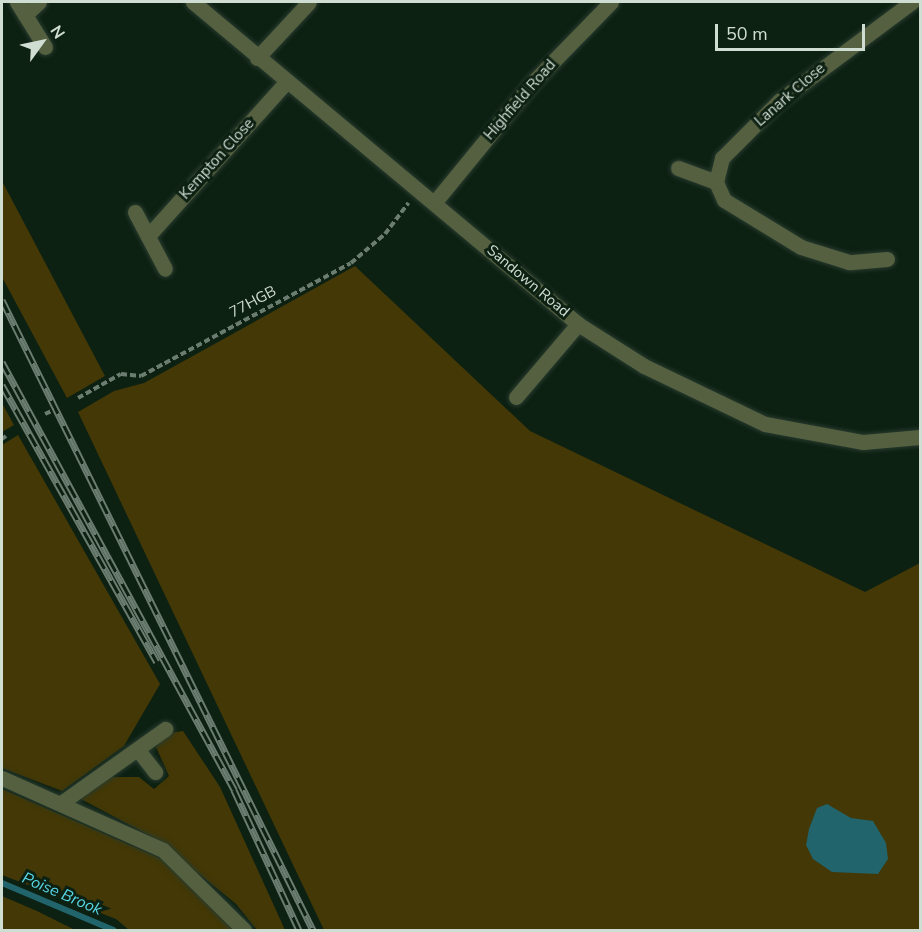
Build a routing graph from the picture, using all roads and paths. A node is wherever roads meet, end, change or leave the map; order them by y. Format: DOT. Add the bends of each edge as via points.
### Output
graph roads {
  1 [pos="39,2"];
  2 [pos="193,2"];
  3 [pos="309,2"];
  4 [pos="611,2"];
  5 [pos="912,2"];
  6 [pos="21,8"];
  7 [pos="45,47"];
  8 [pos="257,58"];
  9 [pos="286,82"];
  10 [pos="678,168"];
  11 [pos="716,182"];
  12 [pos="417,190"];
  13 [pos="434,203"];
  14 [pos="135,212"];
  15 [pos="148,236"];
  16 [pos="886,259"];
  17 [pos="165,268"];
  18 [pos="578,324"];
  19 [pos="516,397"];
  20 [pos="78,398"];
  21 [pos="54,410"];
  22 [pos="45,414"];
  23 [pos="6,436"];
  24 [pos="921,437"];
  25 [pos="2,439"];
  26 [pos="165,729"];
  27 [pos="138,750"];
  28 [pos="155,772"];
  29 [pos="2,778"];
  30 [pos="61,803"];
  31 [pos="244,930"];
  1 -- 6 [label="street"];
  2 -- 8 [label="street, Sandown Road"];
  3 -- 8 [label="street"];
  4 -- 13 [label="street, Highfield Road" via="534,81"];
  5 -- 11 [label="street, Lanark Close" via="779,101 722,158"];
  6 -- 7 [label="street"];
  8 -- 9 [label="street, Sandown Road"];
  9 -- 12 [label="street, Sandown Road"];
  9 -- 15 [label="street, Kempton Close"];
  10 -- 11 [label="street"];
  11 -- 16 [label="street" via="724,200 801,247 849,262"];
  12 -- 13 [label="street, Sandown Road"];
  12 -- 20 [label="path, 77HGB" via="385,234 351,262 141,376 121,374"];
  13 -- 18 [label="street, Sandown Road"];
  14 -- 15 [label="street"];
  15 -- 17 [label="street"];
  18 -- 19 [label="street"];
  18 -- 24 [label="street, Sandown Road" via="644,366 765,424 863,442"];
  21 -- 22 [label="path"];
  23 -- 25 [label="path"];
  26 -- 27 [label="street"];
  27 -- 28 [label="street"];
  27 -- 30 [label="street"];
  29 -- 30 [label="street"];
  30 -- 31 [label="street" via="163,850"];
}
